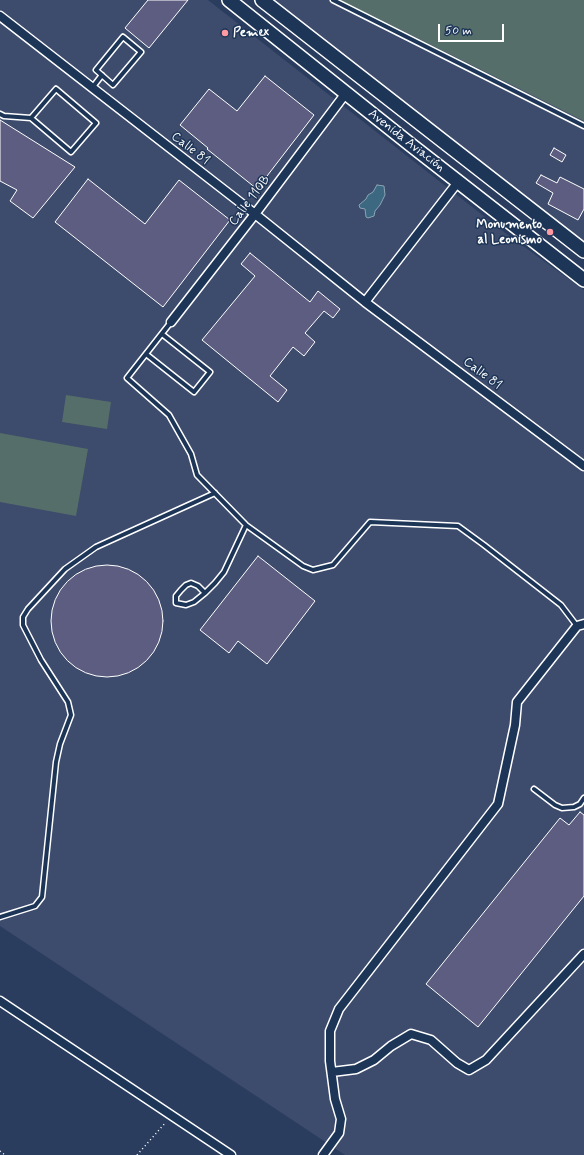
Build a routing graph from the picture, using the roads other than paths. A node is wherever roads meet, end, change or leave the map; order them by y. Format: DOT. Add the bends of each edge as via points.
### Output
graph roads {
  1 [pos="228,0"];
  2 [pos="262,0"];
  3 [pos="333,0"];
  4 [pos="0,16"];
  5 [pos="102,75"];
  6 [pos="92,88"];
  7 [pos="346,93"];
  8 [pos="0,114"];
  9 [pos="31,118"];
  10 [pos="584,126"];
  11 [pos="458,182"];
  12 [pos="255,214"];
  13 [pos="584,251"];
  14 [pos="584,280"];
  15 [pos="365,302"];
  16 [pos="171,322"];
  17 [pos="162,334"];
  18 [pos="146,354"];
  19 [pos="584,466"];
  20 [pos="215,493"];
  21 [pos="246,526"];
  22 [pos="205,593"];
  23 [pos="581,625"];
  24 [pos="534,789"];
  25 [pos="584,798"];
  26 [pos="0,917"];
  27 [pos="584,954"];
  28 [pos="0,1001"];
  29 [pos="332,1072"];
  30 [pos="231,1155"];
  31 [pos="323,1155"];
  1 -- 7 [label="main road, Avenida Aviación"];
  2 -- 13 [label="main road, Avenida Aviación"];
  3 -- 10 [label="lane"];
  4 -- 6 [label="street, Calle 81"];
  5 -- 5 [label="lane" via="113,85 140,52 123,37 96,70"];
  5 -- 6 [label="lane"];
  6 -- 12 [label="street, Calle 81"];
  7 -- 11 [label="main road, Avenida Aviación"];
  7 -- 12 [label="street, Calle 110B"];
  8 -- 9 [label="lane"];
  9 -- 9 [label="lane" via="71,152 96,123 56,89"];
  11 -- 14 [label="main road, Avenida Aviación"];
  11 -- 15 [label="street"];
  12 -- 15 [label="street, Calle 81"];
  12 -- 16 [label="street, Calle 110B"];
  15 -- 19 [label="street, Calle 81"];
  16 -- 17 [label="lane"];
  17 -- 18 [label="lane"];
  17 -- 18 [label="lane" via="210,372 194,392"];
  18 -- 20 [label="lane" via="127,378 169,415 191,454 197,475"];
  20 -- 21 [label="lane"];
  20 -- 26 [label="lane" via="96,546 65,569 23,617 23,625 41,660 68,702 71,715 56,762 42,897 35,906"];
  21 -- 22 [label="lane" via="224,572"];
  21 -- 23 [label="lane" via="303,566 313,570 333,565 370,522 458,526 561,605"];
  22 -- 22 [label="lane" via="194,602 176,603 176,596 191,583"];
  23 -- 29 [label="street" via="517,702 515,726 498,804 339,1009 330,1031"];
  24 -- 25 [label="lane" via="562,808 574,807"];
  27 -- 29 [label="street" via="486,1060 469,1070 431,1040 411,1034 374,1060 356,1069"];
  28 -- 30 [label="street"];
  29 -- 31 [label="street" via="335,1100 341,1119 339,1134"];
}
